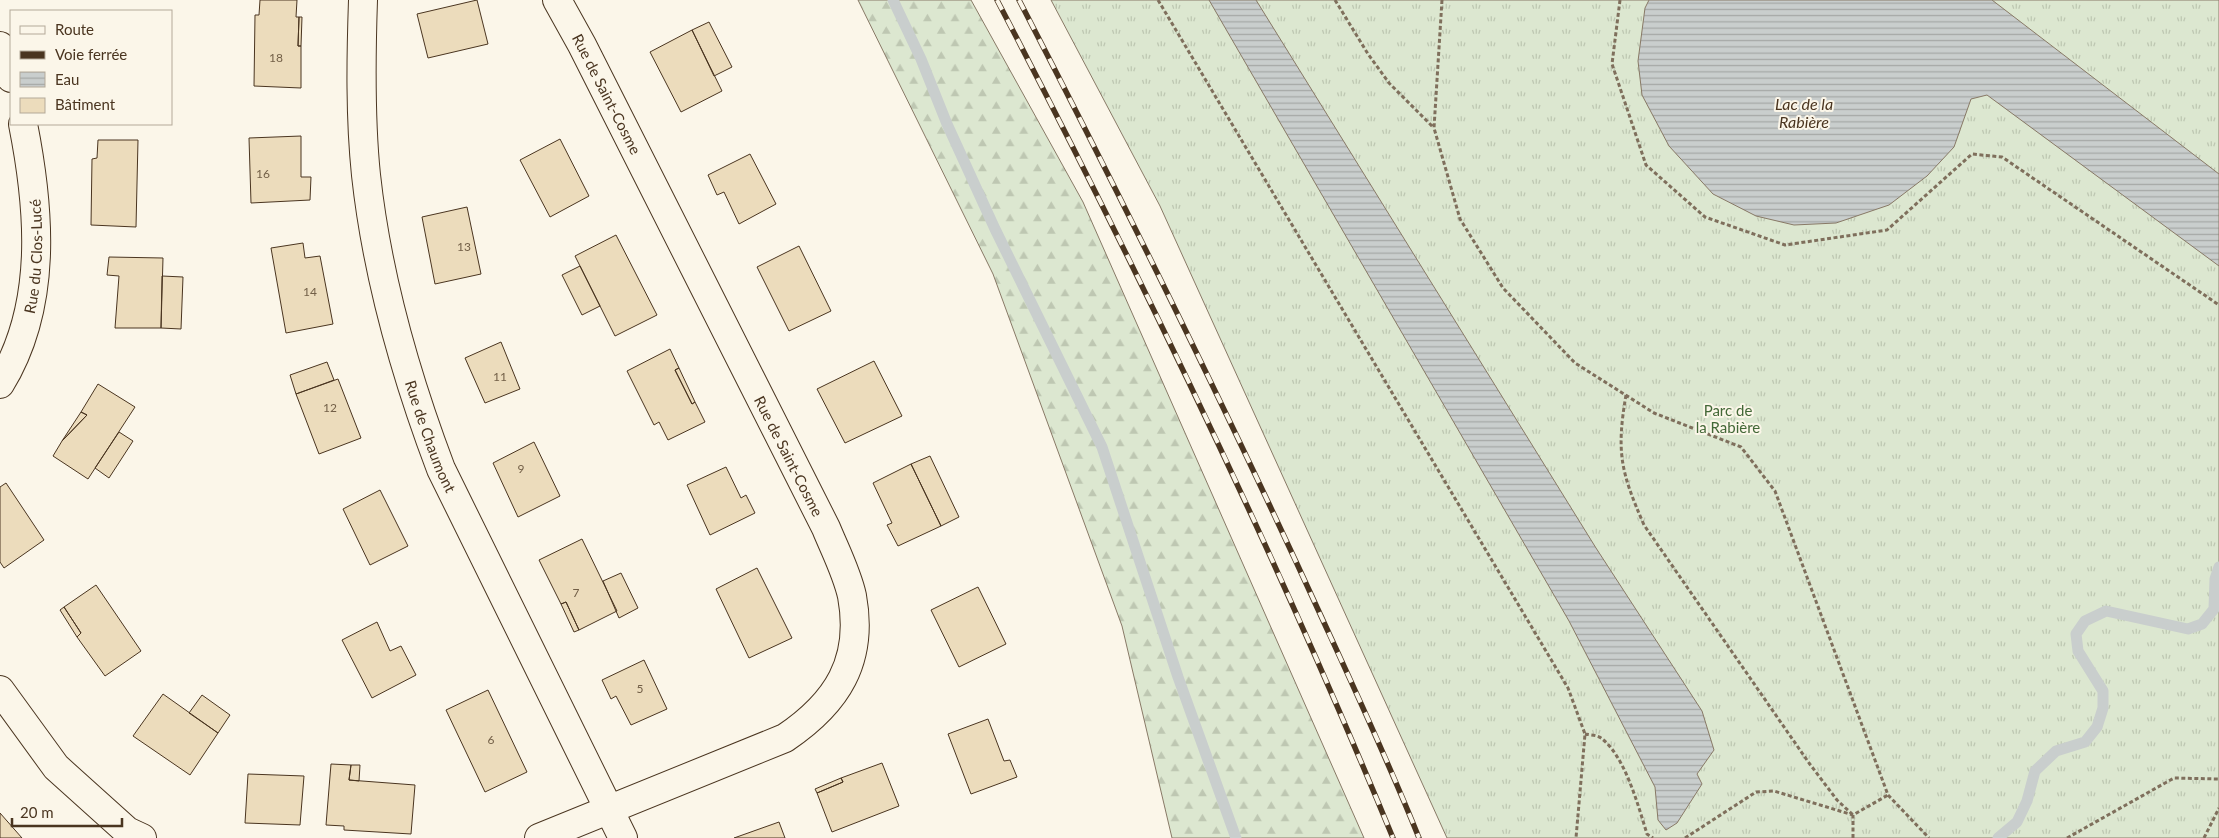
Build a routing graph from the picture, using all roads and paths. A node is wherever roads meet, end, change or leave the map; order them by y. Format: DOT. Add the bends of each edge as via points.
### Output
graph roads {
  1 [pos="363,0"];
  2 [pos="557,0"];
  3 [pos="1158,0"];
  4 [pos="1335,0"];
  5 [pos="1442,0"];
  6 [pos="1620,0"];
  7 [pos="0,46"];
  8 [pos="10,75"];
  9 [pos="23,125"];
  10 [pos="1434,128"];
  11 [pos="2219,305"];
  12 [pos="0,384"];
  13 [pos="1626,395"];
  14 [pos="0,690"];
  15 [pos="1586,734"];
  16 [pos="2219,779"];
  17 [pos="1888,795"];
  18 [pos="2219,808"];
  19 [pos="610,810"];
  20 [pos="1854,815"];
  21 [pos="142,838"];
  22 [pos="539,838"];
  23 [pos="623,838"];
  24 [pos="1576,838"];
  25 [pos="1653,838"];
  26 [pos="1685,838"];
  27 [pos="1853,838"];
  28 [pos="1930,838"];
  29 [pos="2067,838"];
  30 [pos="2204,838"];
  1 -- 19 [label="street, Rue de Chaumont" via="361,51 366,174 379,258 418,408 441,469"];
  2 -- 19 [label="street, Rue de Saint-Cosme" via="826,528 849,587 855,628 852,656 841,681 810,721 785,738"];
  3 -- 15 [label="path" via="1568,688"];
  4 -- 10 [label="path" via="1389,82"];
  5 -- 10 [label="path"];
  6 -- 11 [label="path" via="1612,64 1646,164 1705,217 1785,245 1887,230 1972,154 2002,158"];
  7 -- 8 [label="street"];
  9 -- 12 [label="street, Rue du Clos-Lucé" via="35,209 33,296 25,334 13,364"];
  10 -- 13 [label="path" via="1460,219 1503,288 1575,363"];
  13 -- 17 [label="path" via="1654,413 1741,447 1775,491"];
  13 -- 20 [label="path" via="1620,456 1627,487 1644,525 1809,763 1837,800"];
  14 -- 21 [label="street" via="56,767 127,831"];
  15 -- 24 [label="path"];
  15 -- 25 [label="path" via="1599,736 1610,748 1625,772 1647,834"];
  16 -- 29 [label="path" via="2174,778"];
  17 -- 20 [label="path"];
  17 -- 28 [label="path"];
  18 -- 30 [label="path"];
  19 -- 22 [label="street, Rue de Saint-Cosme"];
  19 -- 23 [label="street, Rue de Chaumont"];
  20 -- 26 [label="path" via="1774,791 1756,792"];
  20 -- 27 [label="path"];
}
